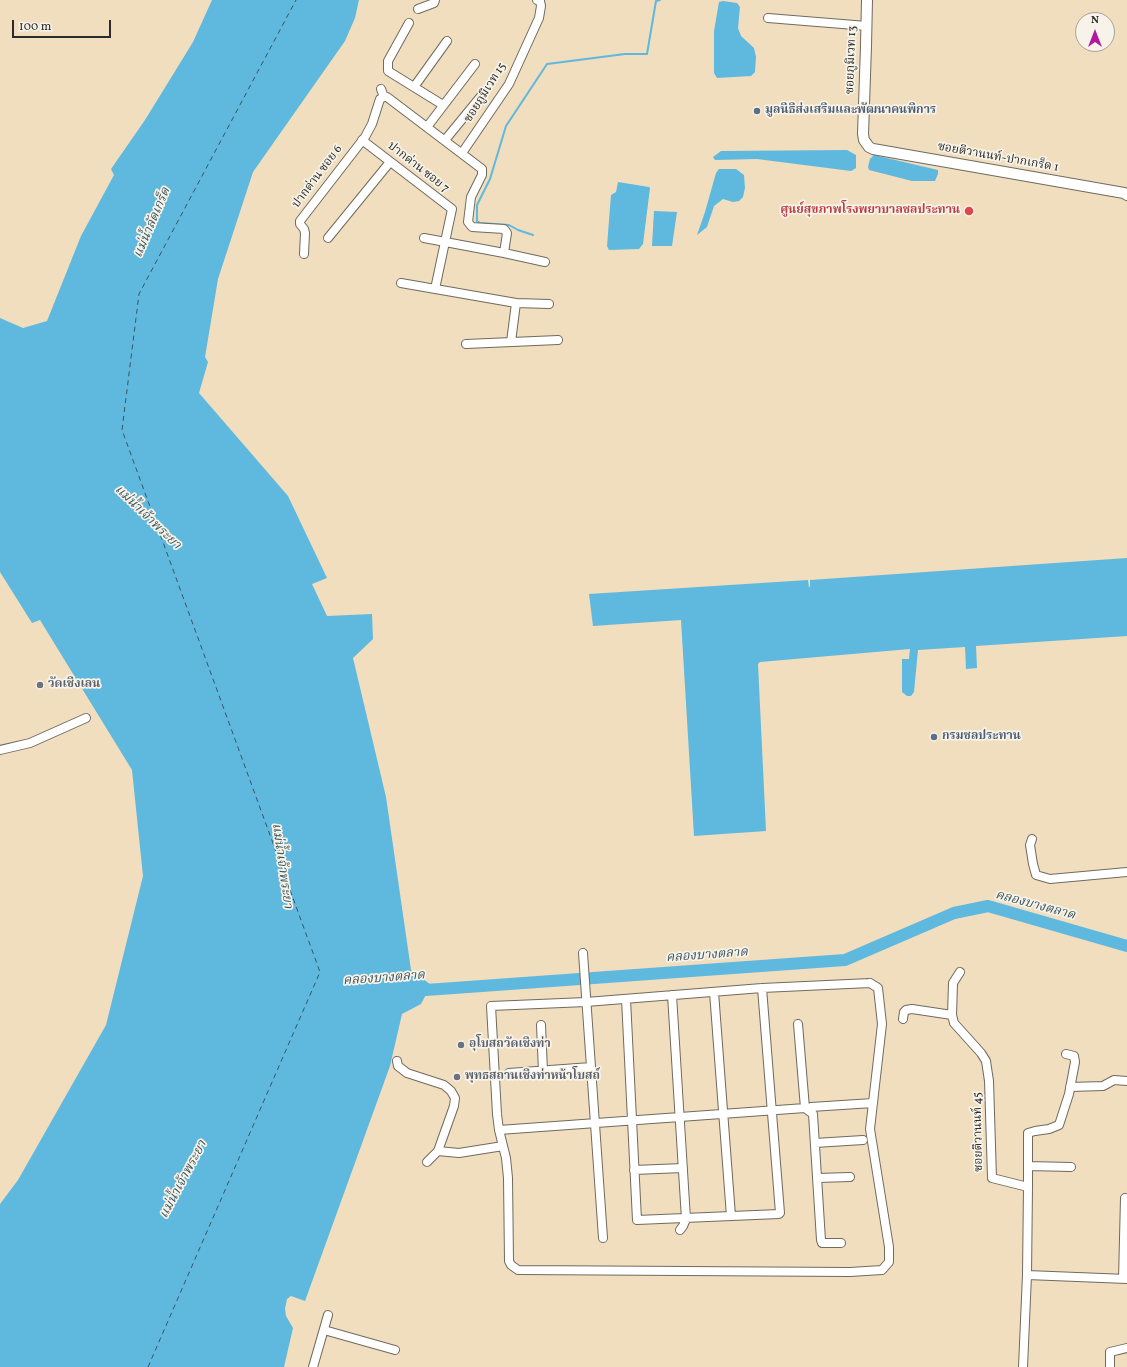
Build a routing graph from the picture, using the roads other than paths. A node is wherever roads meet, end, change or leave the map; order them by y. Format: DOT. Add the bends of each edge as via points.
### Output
graph roads {
  1 [pos="435,0"];
  2 [pos="537,0"];
  3 [pos="867,0"];
  4 [pos="418,9"];
  5 [pos="768,18"];
  6 [pos="409,23"];
  7 [pos="867,26"];
  8 [pos="447,41"];
  9 [pos="475,64"];
  10 [pos="414,87"];
  11 [pos="482,94"];
  12 [pos="443,105"];
  13 [pos="427,127"];
  14 [pos="362,140"];
  15 [pos="445,140"];
  16 [pos="866,144"];
  17 [pos="462,153"];
  18 [pos="390,162"];
  19 [pos="1127,195"];
  20 [pos="328,238"];
  21 [pos="424,238"];
  22 [pos="444,242"];
  23 [pos="504,253"];
  24 [pos="304,254"];
  25 [pos="545,262"];
  26 [pos="401,283"];
  27 [pos="435,289"];
  28 [pos="516,303"];
  29 [pos="549,304"];
  30 [pos="558,340"];
  31 [pos="511,342"];
  32 [pos="466,344"];
  33 [pos="86,718"];
  34 [pos="0,750"];
  35 [pos="1032,838"];
  36 [pos="1127,872"];
  37 [pos="583,954"];
  38 [pos="960,972"];
  39 [pos="762,988"];
  40 [pos="714,992"];
  41 [pos="672,995"];
  42 [pos="626,999"];
  43 [pos="586,1002"];
  44 [pos="952,1016"];
  45 [pos="903,1019"];
  46 [pos="798,1024"];
  47 [pos="541,1025"];
  48 [pos="1066,1054"];
  49 [pos="397,1061"];
  50 [pos="591,1067"];
  51 [pos="543,1071"];
  52 [pos="509,1073"];
  53 [pos="1127,1081"];
  54 [pos="1070,1087"];
  55 [pos="873,1103"];
  56 [pos="806,1108"];
  57 [pos="772,1110"];
  58 [pos="724,1114"];
  59 [pos="679,1117"];
  60 [pos="632,1120"];
  61 [pos="595,1122"];
  62 [pos="499,1130"];
  63 [pos="863,1140"];
  64 [pos="815,1143"];
  65 [pos="503,1146"];
  66 [pos="438,1151"];
  67 [pos="427,1162"];
  68 [pos="1028,1166"];
  69 [pos="1071,1167"];
  70 [pos="683,1168"];
  71 [pos="634,1170"];
  72 [pos="850,1176"];
  73 [pos="817,1178"];
  74 [pos="1028,1187"];
  75 [pos="1125,1198"];
  76 [pos="731,1216"];
  77 [pos="686,1219"];
  78 [pos="680,1230"];
  79 [pos="603,1238"];
  80 [pos="841,1243"];
  81 [pos="1028,1275"];
  82 [pos="1125,1279"];
  83 [pos="328,1315"];
  84 [pos="324,1330"];
  85 [pos="1127,1348"];
  86 [pos="396,1350"];
  87 [pos="313,1367"];
  88 [pos="1023,1367"];
  89 [pos="1110,1367"];
  1 -- 4 [label="street" via="434,3"];
  2 -- 17 [label="street, ซอยภูมิเวท 15" via="542,6 539,18 509,84"];
  3 -- 7 [label="street, ซอยภูมิเวท 13"];
  5 -- 7 [label="street"];
  6 -- 10 [label="street" via="388,61 388,71"];
  7 -- 16 [label="street, ซอยภูมิเวท 13" via="863,134"];
  8 -- 10 [label="street"];
  9 -- 12 [label="street"];
  10 -- 12 [label="street"];
  11 -- 15 [label="street"];
  12 -- 13 [label="street"];
  13 -- 14 [label="street" via="382,93 372,124"];
  13 -- 15 [label="street"];
  14 -- 18 [label="street, ปากด่าน ซอย 7"];
  14 -- 24 [label="street, ปากด่าน ซอย 6" via="300,221 305,233"];
  15 -- 17 [label="street"];
  16 -- 19 [label="street, ซอยติวานนท์-ปากเกร็ด 1" via="872,149"];
  17 -- 23 [label="street" via="482,169 471,197 469,225 504,229 507,233"];
  18 -- 20 [label="street"];
  18 -- 22 [label="street, ปากด่าน ซอย 7" via="452,209"];
  21 -- 22 [label="street"];
  22 -- 23 [label="street"];
  22 -- 27 [label="street"];
  23 -- 25 [label="street"];
  26 -- 27 [label="street"];
  27 -- 28 [label="street"];
  28 -- 29 [label="street"];
  28 -- 31 [label="street"];
  30 -- 31 [label="street"];
  31 -- 32 [label="street"];
  33 -- 34 [label="street" via="30,743"];
  35 -- 36 [label="street" via="1032,864 1036,875 1050,879"];
  37 -- 43 [label="street"];
  38 -- 44 [label="street" via="953,983"];
  39 -- 40 [label="street"];
  39 -- 55 [label="street" via="870,983 878,988 882,1024"];
  39 -- 57 [label="street"];
  40 -- 41 [label="street"];
  40 -- 58 [label="street"];
  41 -- 42 [label="street"];
  41 -- 59 [label="street"];
  42 -- 43 [label="street"];
  42 -- 60 [label="street"];
  43 -- 50 [label="street"];
  43 -- 62 [label="street" via="491,1006"];
  44 -- 45 [label="street" via="912,1009 904,1012"];
  44 -- 74 [label="street, ซอยติวานนท์ 45" via="954,1023 986,1060 992,1178"];
  46 -- 56 [label="street"];
  47 -- 51 [label="street"];
  48 -- 54 [label="street" via="1074,1056 1075,1062"];
  49 -- 66 [label="street" via="398,1066 407,1074 444,1085 455,1098"];
  50 -- 51 [label="street"];
  50 -- 61 [label="street"];
  51 -- 52 [label="street"];
  53 -- 54 [label="street" via="1114,1080 1103,1086"];
  54 -- 68 [label="street" via="1059,1125 1028,1133"];
  55 -- 56 [label="street"];
  55 -- 65 [label="street" via="870,1129 889,1247 889,1262 882,1270 518,1270 509,1261 508,1178"];
  56 -- 57 [label="street"];
  56 -- 64 [label="street" via="813,1114"];
  57 -- 58 [label="street"];
  57 -- 76 [label="street" via="780,1212"];
  58 -- 59 [label="street"];
  58 -- 76 [label="street"];
  59 -- 60 [label="street"];
  59 -- 70 [label="street"];
  60 -- 61 [label="street"];
  60 -- 71 [label="street"];
  61 -- 62 [label="street"];
  61 -- 79 [label="street"];
  62 -- 65 [label="street"];
  63 -- 64 [label="street"];
  64 -- 73 [label="street"];
  65 -- 66 [label="street" via="459,1153"];
  66 -- 67 [label="street"];
  68 -- 69 [label="street"];
  68 -- 74 [label="street"];
  70 -- 71 [label="street"];
  70 -- 77 [label="street"];
  71 -- 77 [label="street" via="637,1220"];
  72 -- 73 [label="street"];
  73 -- 80 [label="street" via="821,1242"];
  74 -- 81 [label="street"];
  75 -- 82 [label="street"];
  76 -- 77 [label="street"];
  77 -- 78 [label="street"];
  81 -- 82 [label="street"];
  81 -- 88 [label="street"];
  83 -- 84 [label="street"];
  84 -- 86 [label="street"];
  84 -- 87 [label="street"];
  85 -- 89 [label="street" via="1110,1352"];
}
